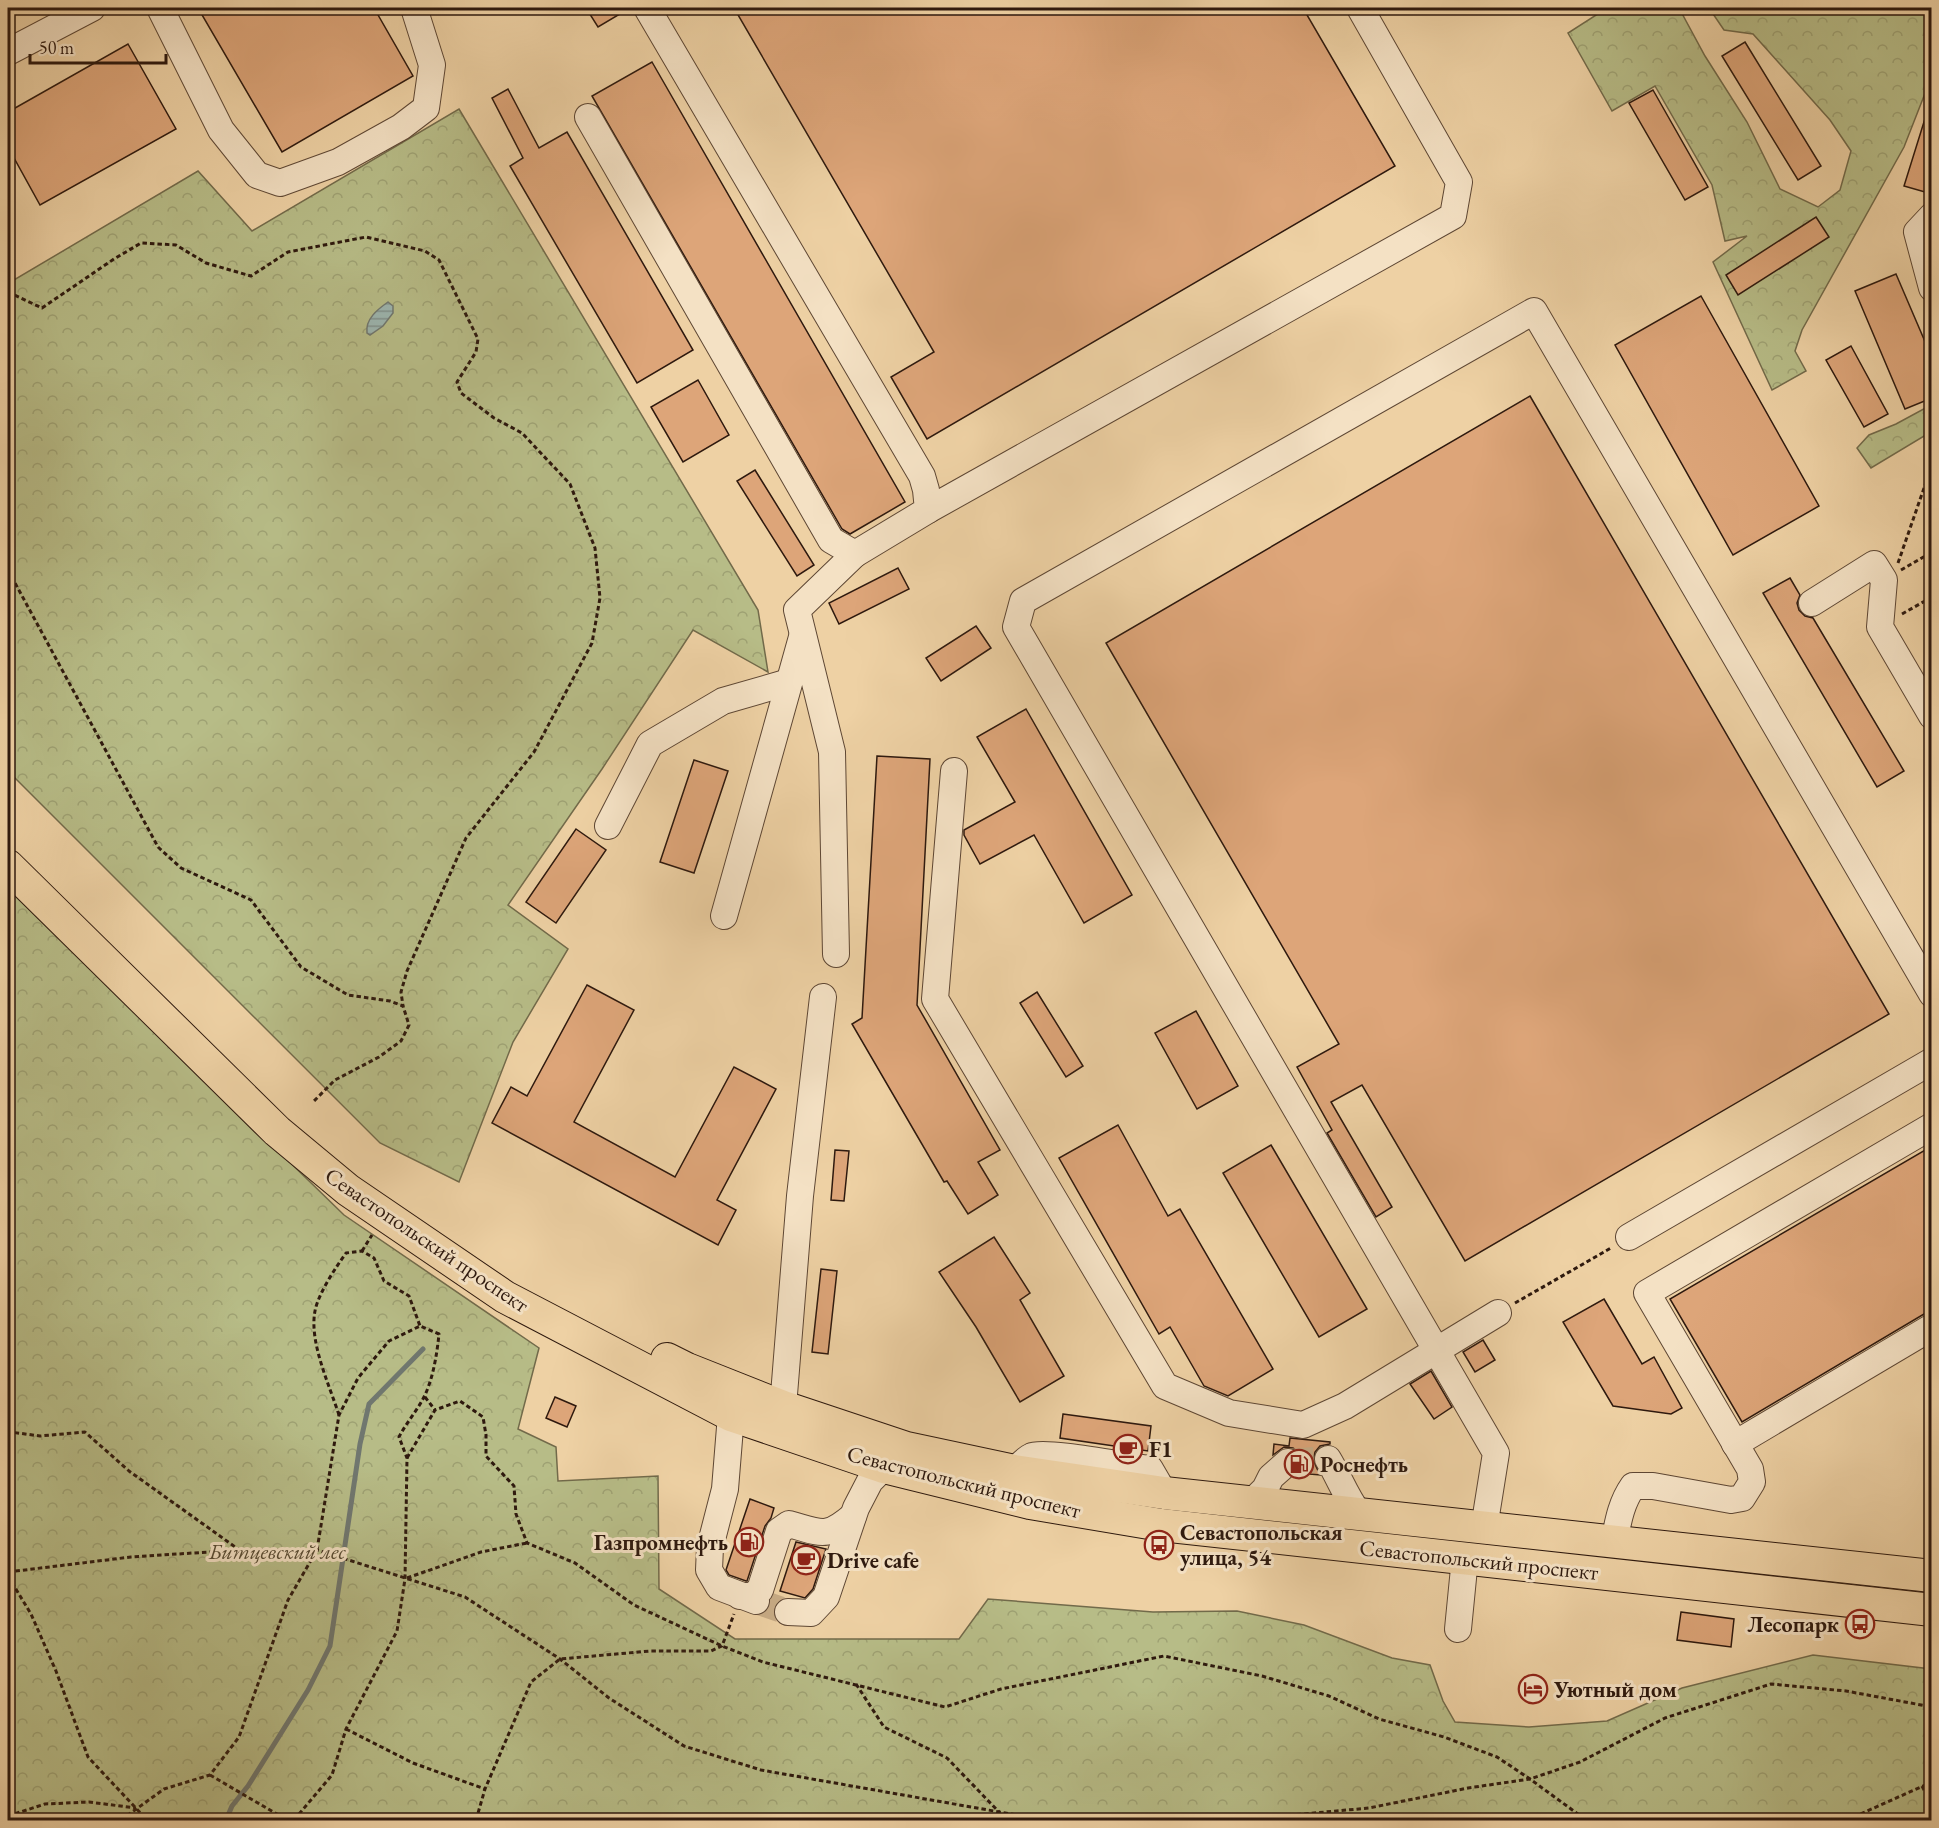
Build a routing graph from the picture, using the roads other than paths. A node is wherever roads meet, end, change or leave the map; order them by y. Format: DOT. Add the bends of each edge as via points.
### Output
graph roads {
  1 [pos="92,8"];
  2 [pos="160,8"];
  3 [pos="414,8"];
  4 [pos="647,8"];
  5 [pos="1360,8"];
  6 [pos="8,52"];
  7 [pos="588,117"];
  8 [pos="1932,216"];
  9 [pos="1932,288"];
  10 [pos="928,510"];
  11 [pos="855,554"];
  12 [pos="1812,603"];
  13 [pos="802,634"];
  14 [pos="789,682"];
  15 [pos="1932,716"];
  16 [pos="954,771"];
  17 [pos="608,826"];
  18 [pos="8,845"];
  19 [pos="8,866"];
  20 [pos="724,916"];
  21 [pos="836,954"];
  22 [pos="1932,994"];
  23 [pos="823,997"];
  24 [pos="1932,1061"];
  25 [pos="1932,1126"];
  26 [pos="1629,1237"];
  27 [pos="1498,1313"];
  28 [pos="1932,1327"];
  29 [pos="1436,1351"];
  30 [pos="783,1407"];
  31 [pos="731,1415"];
  32 [pos="1735,1444"];
  33 [pos="1328,1459"];
  34 [pos="1288,1462"];
  35 [pos="884,1467"];
  36 [pos="1251,1503"];
  37 [pos="1359,1514"];
  38 [pos="853,1515"];
  39 [pos="1484,1528"];
  40 [pos="1614,1542"];
  41 [pos="1465,1558"];
  42 [pos="1932,1576"];
  43 [pos="1932,1610"];
  44 [pos="788,1612"];
  45 [pos="1458,1629"];
  1 -- 6 [label="lane"];
  2 -- 3 [label="lane" via="221,130 257,175 280,183 338,162 401,127 426,108 432,65"];
  4 -- 10 [label="lane" via="922,477"];
  5 -- 10 [label="lane" via="1460,182 1453,216"];
  7 -- 11 [label="lane" via="831,540"];
  8 -- 9 [label="lane" via="1917,232"];
  10 -- 11 [label="lane"];
  11 -- 13 [label="lane" via="797,610"];
  12 -- 15 [label="lane" via="1874,564 1884,580 1880,627"];
  13 -- 14 [label="lane"];
  13 -- 21 [label="lane" via="832,752"];
  14 -- 17 [label="lane" via="723,700 650,744"];
  14 -- 20 [label="lane"];
  16 -- 29 [label="lane" via="935,999 1165,1386 1229,1413 1303,1425 1345,1406"];
  18 -- 30 [label="main road, Севастопольский проспект" via="282,1116 358,1179 514,1282 687,1369"];
  19 -- 31 [label="main road, Севастопольский проспект" via="277,1131 348,1190 505,1297"];
  22 -- 29 [label="lane" via="1534,311 1023,601 1016,627"];
  23 -- 30 [label="lane" via="800,1196"];
  24 -- 26 [label="lane"];
  25 -- 32 [label="lane" via="1647,1293"];
  27 -- 29 [label="lane"];
  28 -- 32 [label="lane"];
  29 -- 39 [label="lane" via="1496,1453"];
  30 -- 36 [label="main road, Севастопольский проспект" via="906,1448 1014,1472"];
  31 -- 35 [label="main road, Севастопольский проспект"];
  31 -- 38 [label="lane" via="729,1467 710,1547 709,1570 719,1587 752,1596 760,1590 779,1531 789,1524 822,1533 837,1529"];
  32 -- 40 [label="lane" via="1750,1469 1752,1482 1742,1498 1731,1500 1633,1486 1621,1509"];
  33 -- 37 [label="lane"];
  34 -- 36 [label="lane" via="1271,1476"];
  35 -- 38 [label="lane" via="870,1481"];
  35 -- 41 [label="main road, Севастопольский проспект" via="1030,1503 1161,1525"];
  36 -- 37 [label="main road, Севастопольский проспект"];
  37 -- 39 [label="main road, Севастопольский проспект"];
  38 -- 44 [label="lane" via="826,1597 810,1613"];
  39 -- 40 [label="main road, Севастопольский проспект"];
  40 -- 42 [label="main road, Севастопольский проспект"];
  41 -- 43 [label="main road, Севастопольский проспект"];
  41 -- 45 [label="lane"];
}
